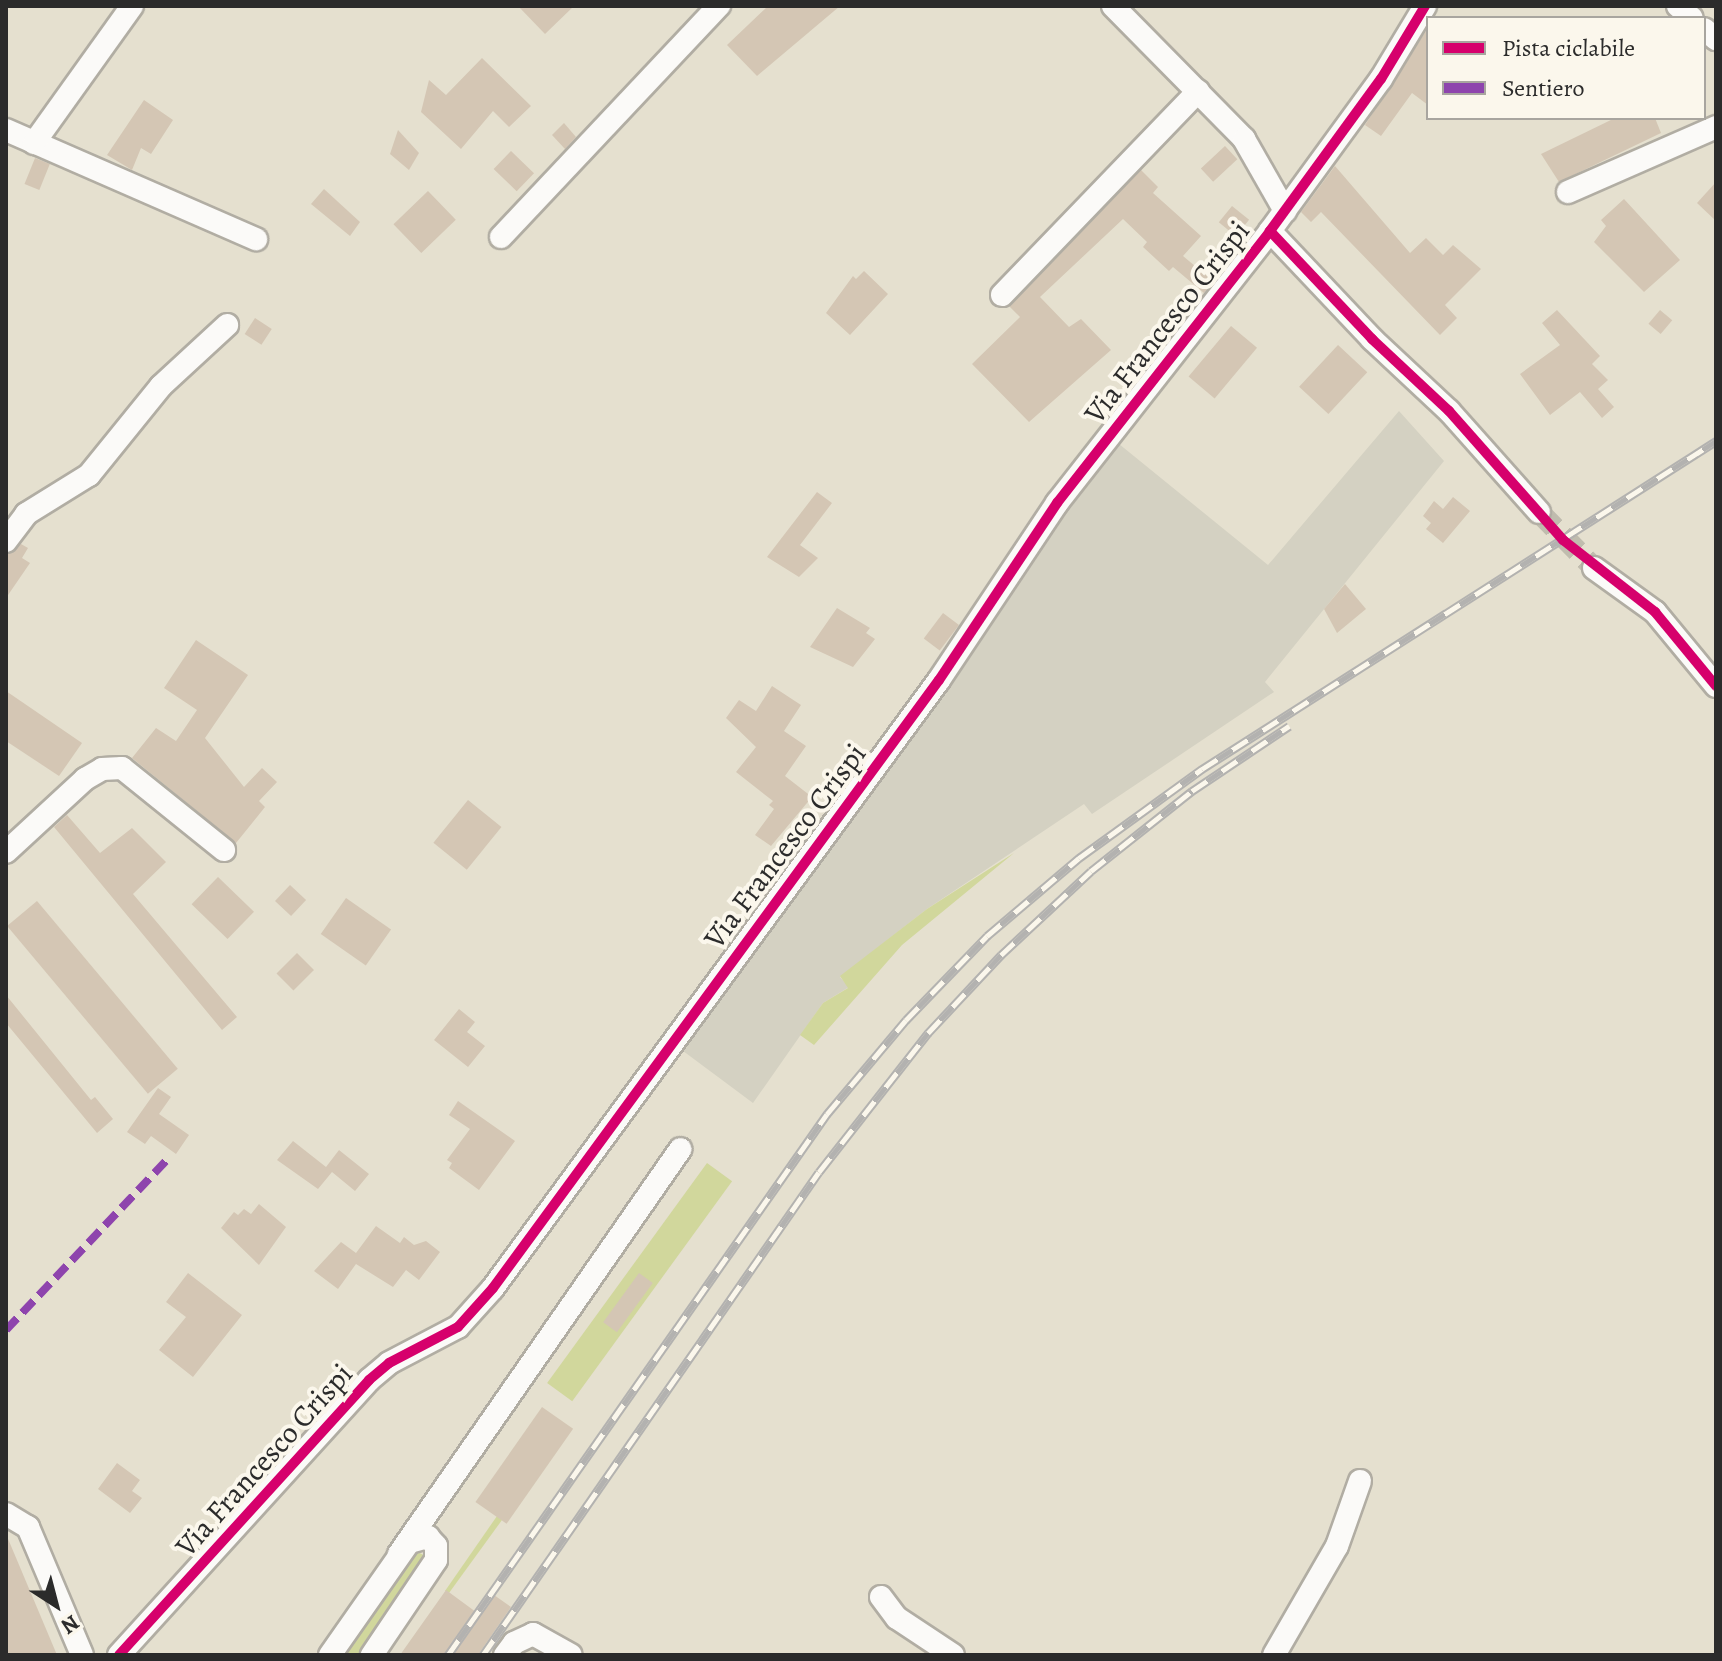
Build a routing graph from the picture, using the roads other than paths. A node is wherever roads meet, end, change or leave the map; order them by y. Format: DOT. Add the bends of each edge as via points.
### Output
graph roads {
  1 [pos="132,6"];
  2 [pos="719,6"];
  3 [pos="1113,6"];
  4 [pos="1425,6"];
  5 [pos="1198,91"];
  6 [pos="1716,127"];
  7 [pos="6,130"];
  8 [pos="34,143"];
  9 [pos="1568,192"];
  10 [pos="1285,211"];
  11 [pos="1270,231"];
  12 [pos="501,237"];
  13 [pos="256,239"];
  14 [pos="1002,295"];
  15 [pos="227,325"];
  16 [pos="1539,512"];
  17 [pos="6,541"];
  18 [pos="1594,568"];
  19 [pos="1716,686"];
  20 [pos="224,850"];
  21 [pos="6,852"];
  22 [pos="680,1149"];
  23 [pos="1360,1481"];
  24 [pos="6,1514"];
  25 [pos="399,1554"];
  26 [pos="881,1597"];
  27 [pos="82,1655"];
  28 [pos="119,1655"];
  29 [pos="330,1655"];
  30 [pos="372,1655"];
  31 [pos="505,1655"];
  32 [pos="571,1655"];
  33 [pos="953,1655"];
  34 [pos="1274,1655"];
  1 -- 8 [label="street"];
  2 -- 12 [label="street"];
  3 -- 5 [label="street"];
  4 -- 10 [label="street, Via Francesco Crispi" via="1381,79"];
  5 -- 10 [label="street" via="1244,139"];
  5 -- 14 [label="street"];
  6 -- 9 [label="street"];
  7 -- 8 [label="street"];
  8 -- 13 [label="street"];
  10 -- 11 [label="street, Via Francesco Crispi"];
  11 -- 16 [label="street" via="1449,411"];
  11 -- 28 [label="street, Via Francesco Crispi" via="1057,503 939,680 479,1306 447,1334 389,1363 369,1380"];
  15 -- 17 [label="street" via="161,386 89,475 33,509"];
  18 -- 19 [label="street" via="1655,612"];
  20 -- 21 [label="street" via="122,768 102,769 85,779"];
  22 -- 25 [label="street"];
  23 -- 34 [label="street" via="1337,1546"];
  24 -- 27 [label="street" via="28,1527"];
  25 -- 29 [label="street"];
  25 -- 30 [label="street" via="422,1535 437,1551 432,1568"];
  26 -- 33 [label="street" via="897,1618"];
  31 -- 32 [label="street" via="514,1643 533,1634"];
}
